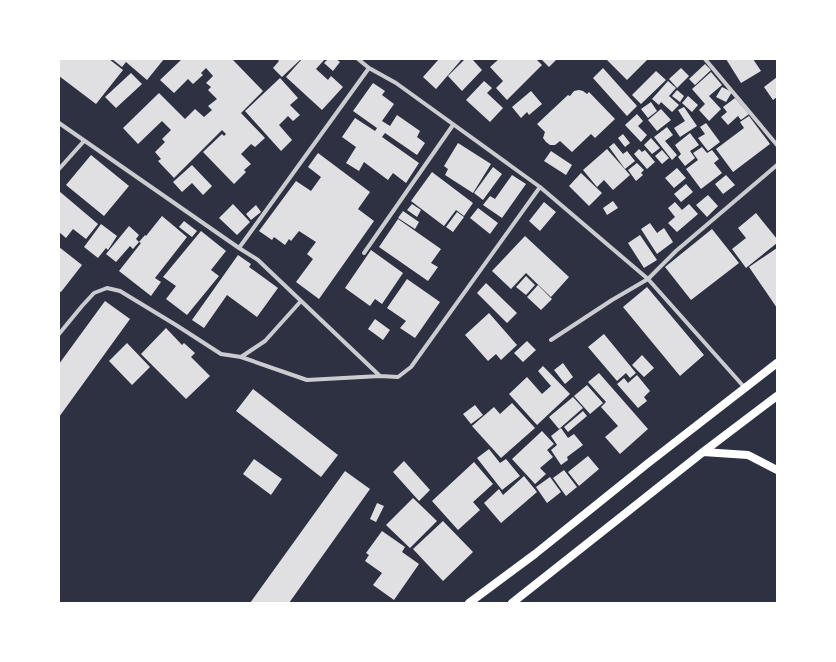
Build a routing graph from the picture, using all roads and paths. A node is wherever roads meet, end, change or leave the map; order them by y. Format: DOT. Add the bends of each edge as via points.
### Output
graph roads {
  1 [pos="358,59"];
  2 [pos="705,59"];
  3 [pos="369,68"];
  4 [pos="59,122"];
  5 [pos="453,125"];
  6 [pos="84,141"];
  7 [pos="777,145"];
  8 [pos="777,165"];
  9 [pos="59,169"];
  10 [pos="540,187"];
  11 [pos="239,248"];
  12 [pos="364,253"];
  13 [pos="648,279"];
  14 [pos="301,301"];
  15 [pos="59,334"];
  16 [pos="551,340"];
  17 [pos="241,356"];
  18 [pos="777,363"];
  19 [pos="380,376"];
  20 [pos="745,388"];
  21 [pos="777,396"];
  22 [pos="703,452"];
  23 [pos="777,470"];
  24 [pos="469,603"];
  25 [pos="512,603"];
  1 -- 3 [label="street"];
  2 -- 7 [label="street"];
  3 -- 5 [label="street" via="396,83"];
  3 -- 11 [label="street"];
  4 -- 6 [label="street"];
  5 -- 10 [label="street"];
  5 -- 12 [label="street"];
  6 -- 9 [label="street"];
  6 -- 11 [label="street"];
  8 -- 13 [label="street" via="676,251"];
  10 -- 13 [label="street"];
  10 -- 19 [label="street" via="411,367 398,377"];
  11 -- 14 [label="street" via="258,260"];
  13 -- 16 [label="street"];
  13 -- 20 [label="street"];
  14 -- 17 [label="street" via="266,341"];
  14 -- 19 [label="street"];
  15 -- 17 [label="street" via="94,293 107,288 120,292 221,354"];
  17 -- 19 [label="street" via="307,380"];
  18 -- 20 [label="main road"];
  20 -- 24 [label="main road"];
  21 -- 22 [label="main road"];
  22 -- 23 [label="main road" via="748,455"];
  22 -- 25 [label="main road"];
}
